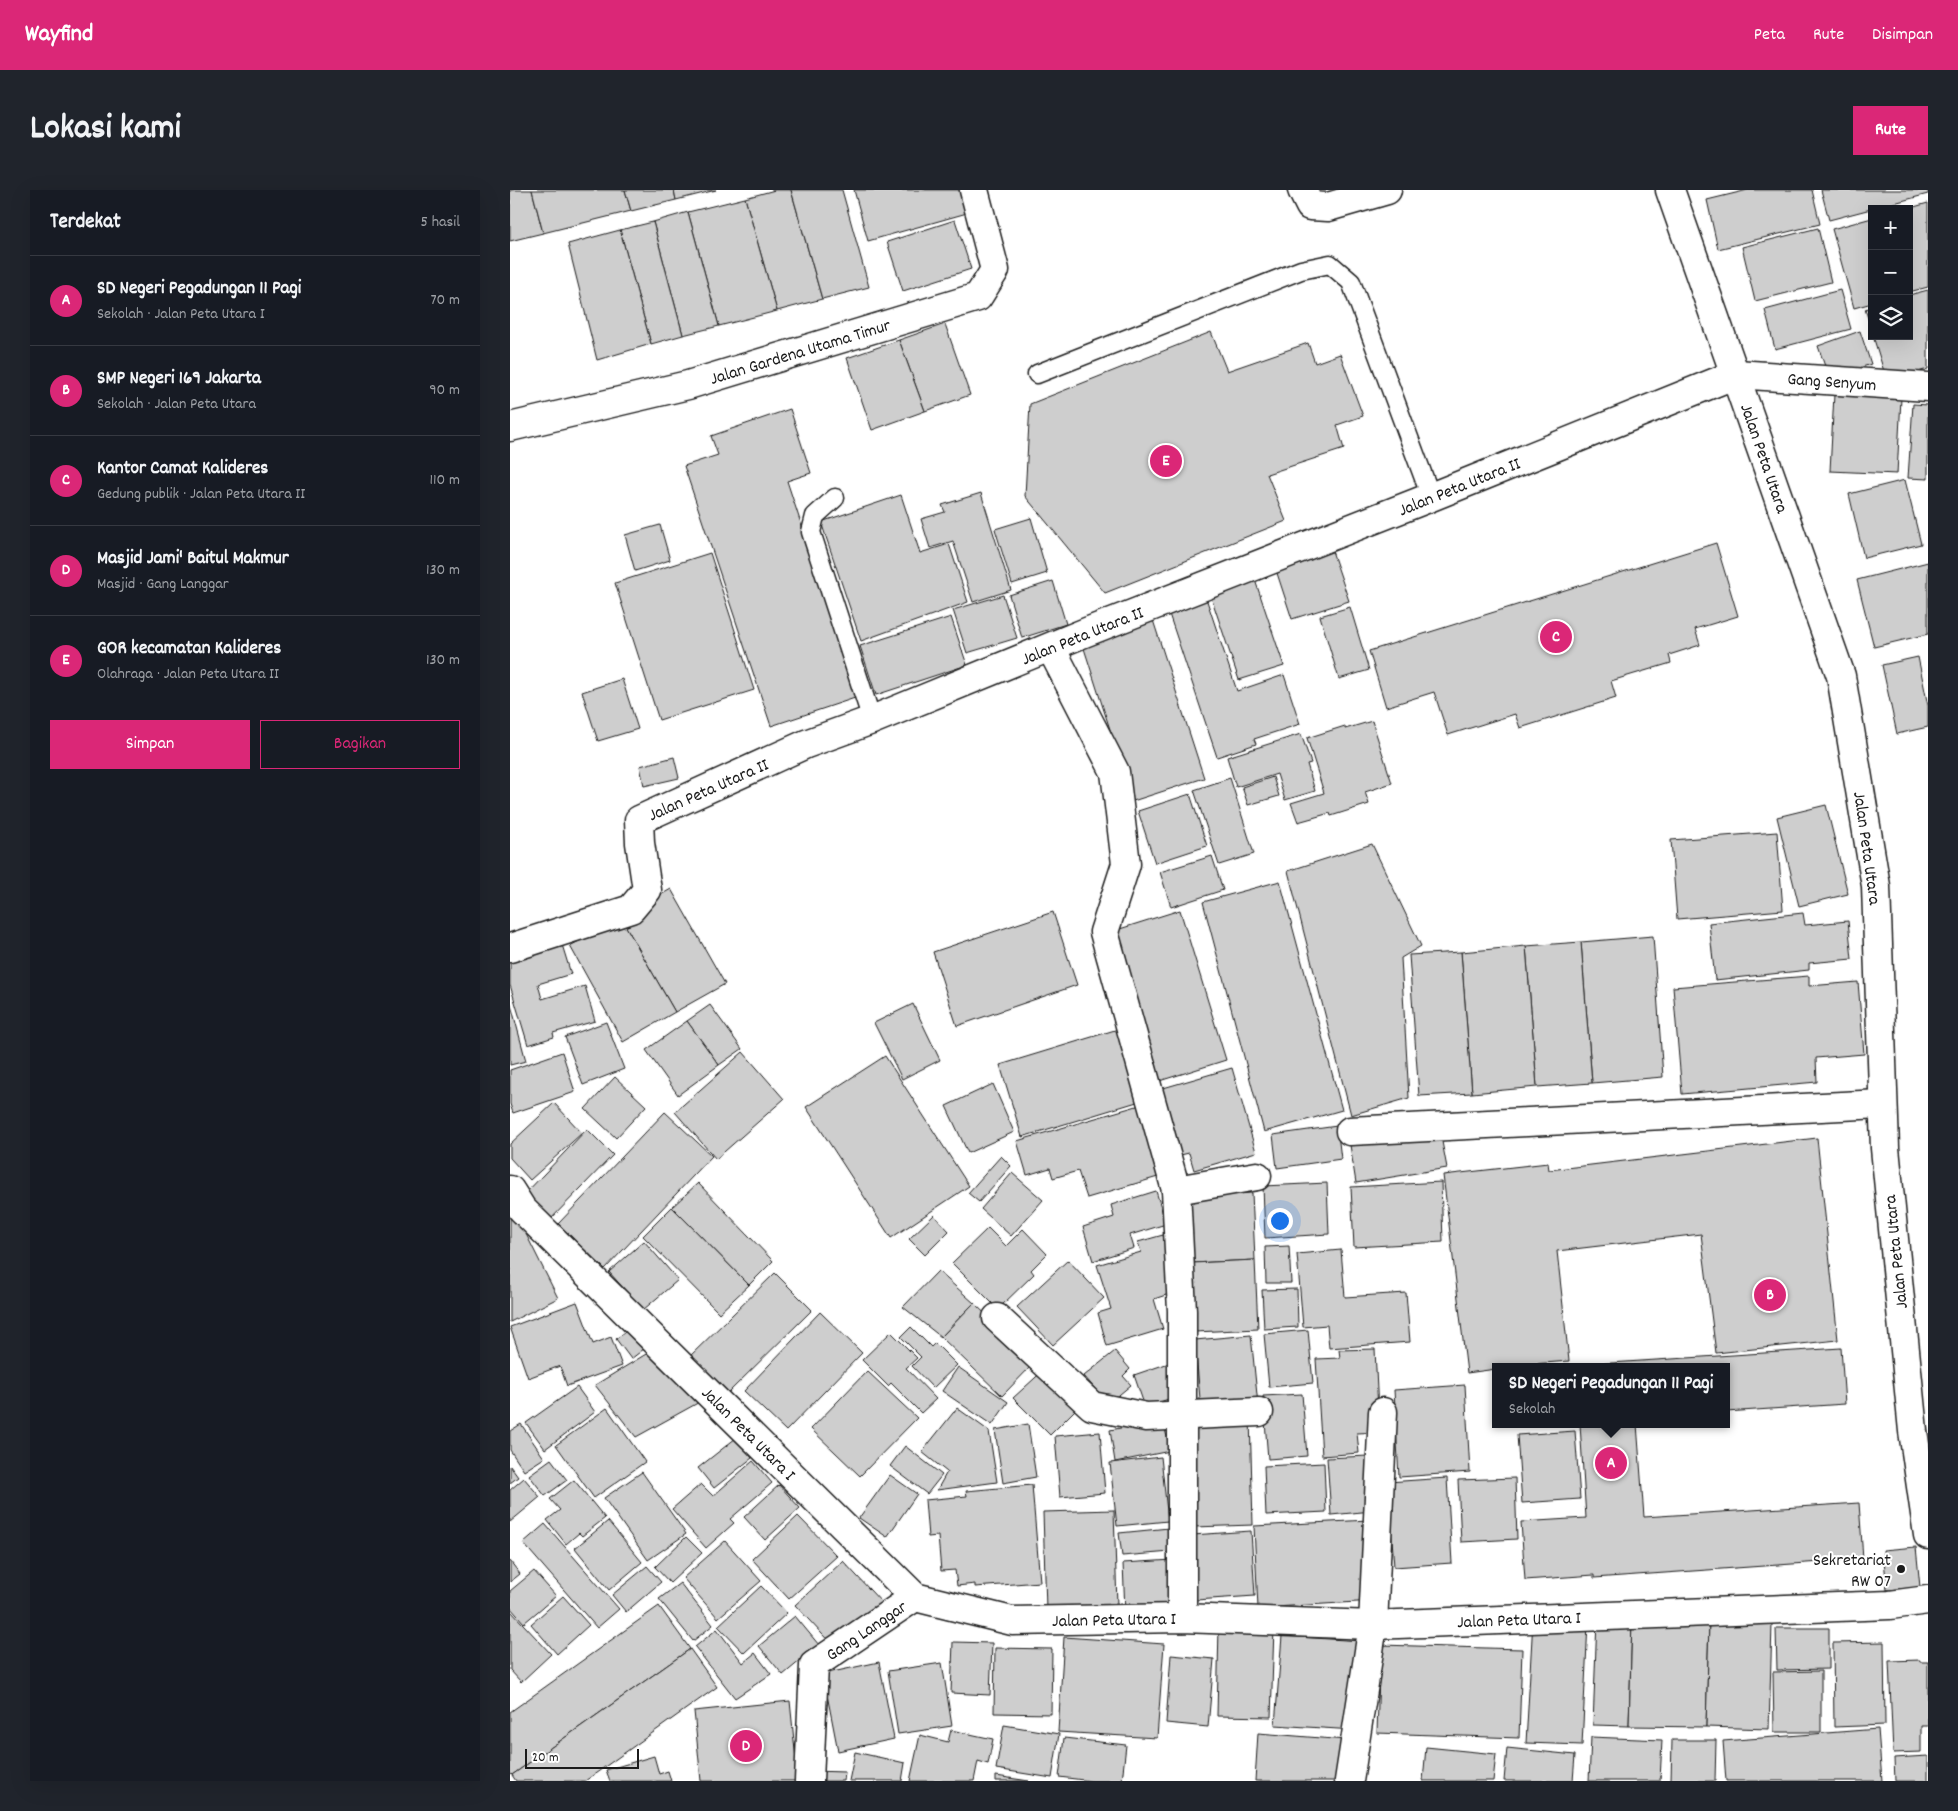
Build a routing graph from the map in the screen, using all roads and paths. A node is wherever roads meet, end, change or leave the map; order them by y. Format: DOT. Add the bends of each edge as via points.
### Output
graph roads {
  1 [pos="974,190"];
  2 [pos="1302,190"];
  3 [pos="1387,190"];
  4 [pos="1670,190"];
  5 [pos="1037,374"];
  6 [pos="1736,374"];
  7 [pos="1928,387"];
  8 [pos="510,427"];
  9 [pos="1431,497"];
  10 [pos="835,498"];
  11 [pos="1051,648"];
  12 [pos="872,720"];
  13 [pos="510,948"];
  14 [pos="1882,1104"];
  15 [pos="1350,1131"];
  16 [pos="1257,1176"];
  17 [pos="510,1190"];
  18 [pos="1176,1190"];
  19 [pos="997,1318"];
  20 [pos="1259,1412"];
  21 [pos="1383,1412"];
  22 [pos="1183,1414"];
  23 [pos="1928,1535"];
  24 [pos="915,1597"];
  25 [pos="1928,1600"];
  26 [pos="1182,1618"];
  27 [pos="1373,1625"];
  28 [pos="809,1781"];
  29 [pos="1349,1781"];
  1 -- 8 [label="street, Jalan Gardena Utama Timur" via="995,270 978,297 688,385"];
  2 -- 3 [label="street" via="1310,206 1328,207"];
  4 -- 6 [label="street, Jalan Peta Utara"];
  5 -- 9 [label="lane" via="1301,270 1330,264 1351,282"];
  6 -- 7 [label="street, Gang Senyum"];
  6 -- 9 [label="street, Jalan Peta Utara II"];
  6 -- 14 [label="street, Jalan Peta Utara" via="1840,676 1876,886"];
  9 -- 11 [label="street, Jalan Peta Utara II"];
  10 -- 12 [label="lane" via="815,516 811,532"];
  11 -- 12 [label="street, Jalan Peta Utara II"];
  11 -- 18 [label="street" via="1115,772 1126,864 1104,932"];
  12 -- 13 [label="street, Jalan Peta Utara II" via="806,744 639,820 648,890 631,909"];
  14 -- 15 [label="street"];
  14 -- 23 [label="street, Jalan Peta Utara" via="1913,1431"];
  16 -- 18 [label="street"];
  17 -- 24 [label="street, Jalan Peta Utara I" via="522,1209"];
  18 -- 22 [label="street"];
  19 -- 22 [label="street" via="1092,1406 1146,1417"];
  20 -- 22 [label="street"];
  21 -- 27 [label="street"];
  22 -- 26 [label="street"];
  24 -- 26 [label="street, Jalan Peta Utara I" via="1012,1621"];
  24 -- 28 [label="street, Gang Langgar" via="814,1665"];
  25 -- 27 [label="street, Jalan Peta Utara I" via="1890,1605"];
  26 -- 27 [label="street, Jalan Peta Utara I"];
  27 -- 29 [label="street"];
}
